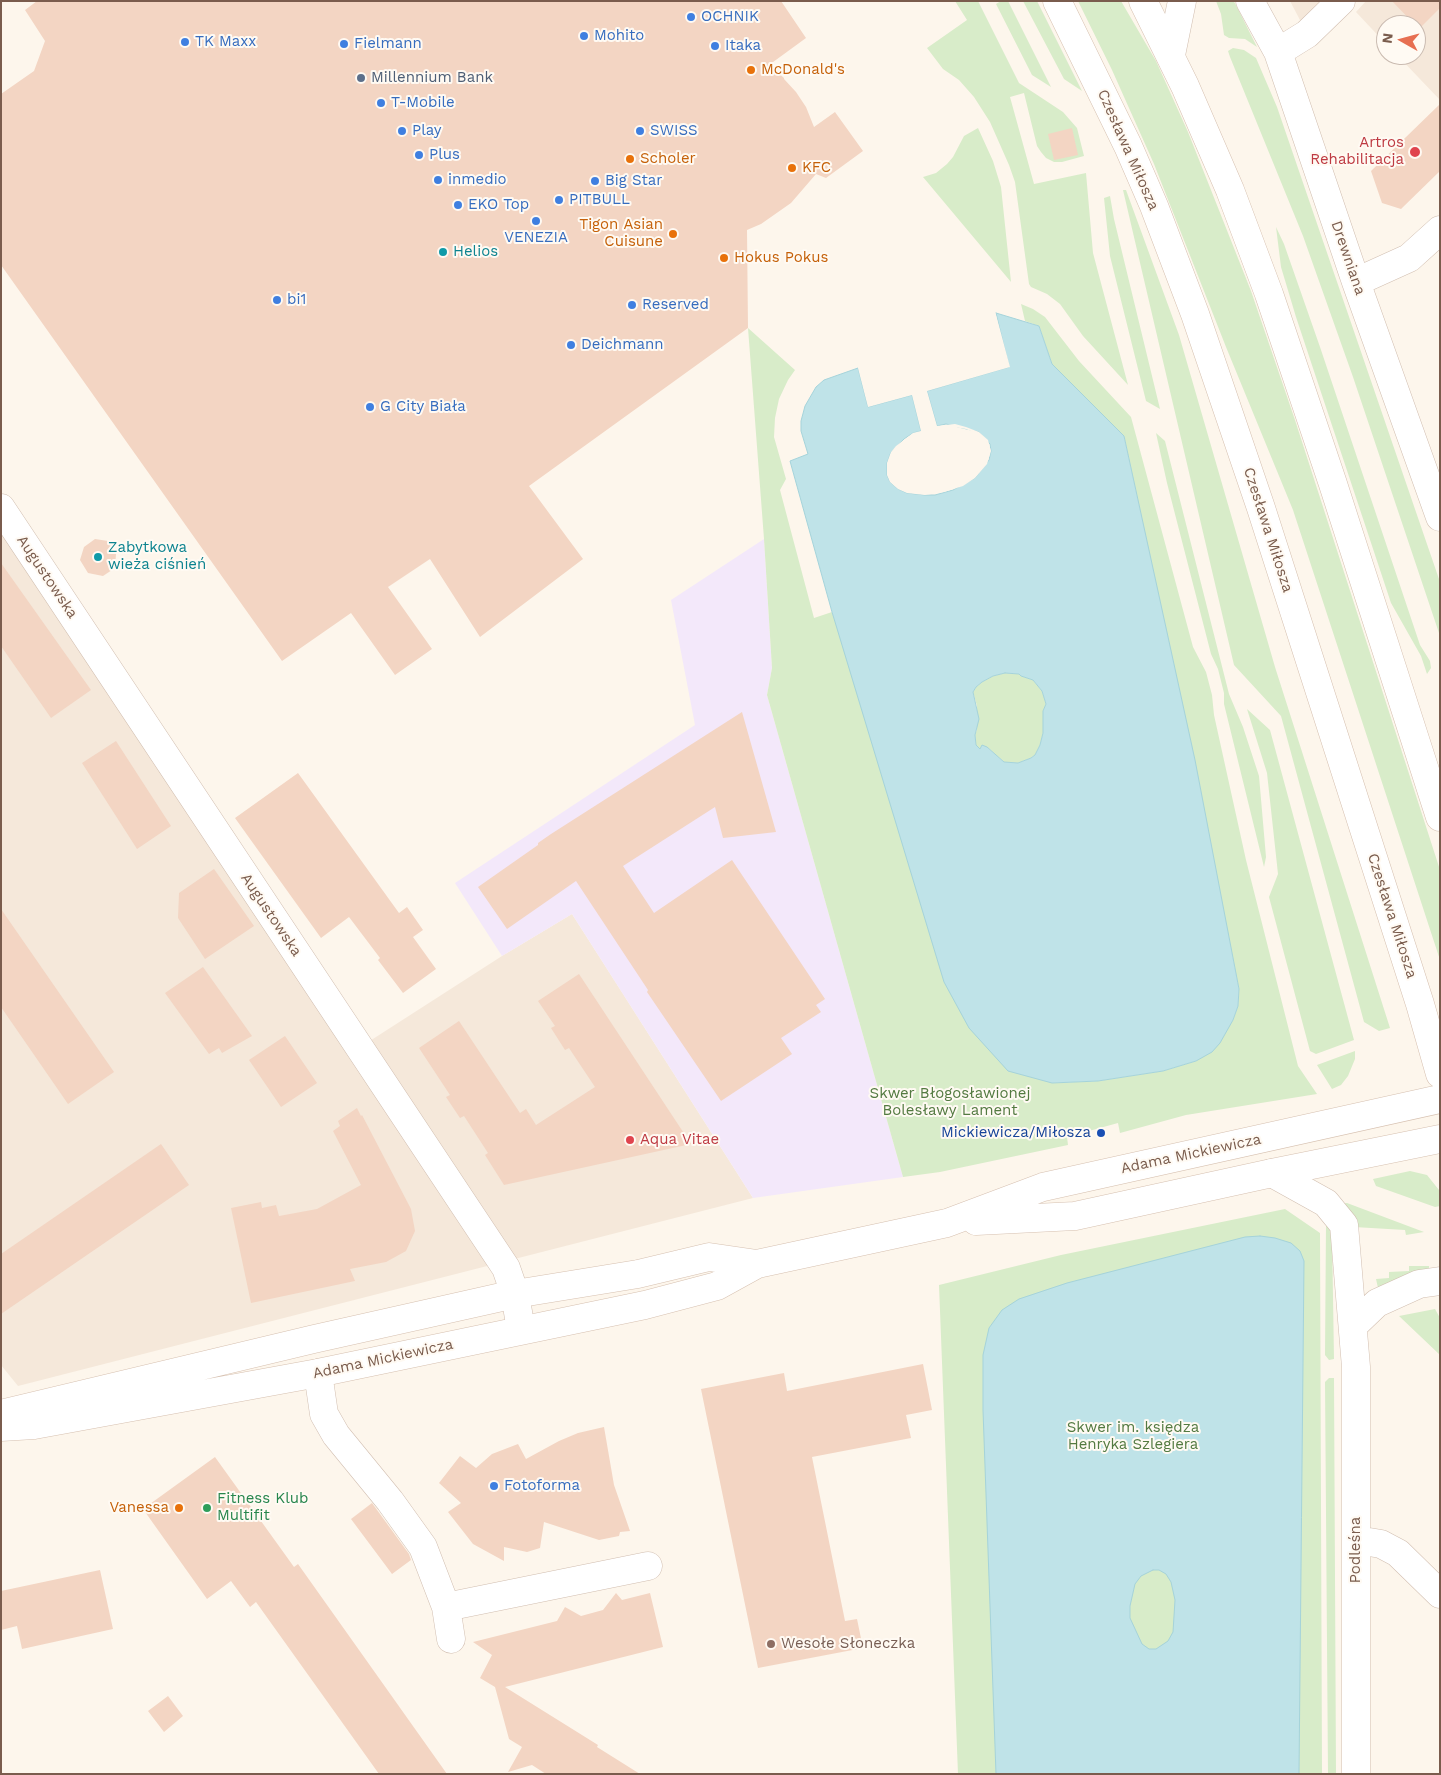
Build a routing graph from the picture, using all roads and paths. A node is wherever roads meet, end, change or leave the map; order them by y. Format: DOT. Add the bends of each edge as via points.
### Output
graph roads {
  1 [pos="1057,1"];
  2 [pos="1143,1"];
  3 [pos="1182,1"];
  4 [pos="1250,1"];
  5 [pos="1341,1"];
  6 [pos="1278,52"];
  7 [pos="1171,55"];
  8 [pos="1440,230"];
  9 [pos="1356,282"];
  10 [pos="1434,481"];
  11 [pos="1,508"];
  12 [pos="1440,517"];
  13 [pos="1440,817"];
  14 [pos="1440,1074"];
  15 [pos="1440,1099"];
  16 [pos="1440,1139"];
  17 [pos="1272,1173"];
  18 [pos="947,1223"];
  19 [pos="757,1264"];
  20 [pos="638,1274"];
  21 [pos="1440,1281"];
  22 [pos="560,1287"];
  23 [pos="515,1294"];
  24 [pos="645,1304"];
  25 [pos="569,1320"];
  26 [pos="1354,1326"];
  27 [pos="521,1330"];
  28 [pos="314,1339"];
  29 [pos="239,1356"];
  30 [pos="318,1373"];
  31 [pos="212,1393"];
  32 [pos="11,1415"];
  33 [pos="1356,1540"];
  34 [pos="648,1566"];
  35 [pos="1440,1594"];
  36 [pos="446,1607"];
  37 [pos="451,1639"];
  38 [pos="1356,1774"];
  1 -- 14 [label="street, Czesława Miłosza" via="1128,146 1195,314 1264,518"];
  2 -- 7 [label="street"];
  3 -- 7 [label="street"];
  4 -- 6 [label="street, Drewniana"];
  5 -- 6 [label="street" via="1307,34"];
  6 -- 9 [label="street, Drewniana"];
  7 -- 13 [label="street" via="1230,190 1269,294"];
  8 -- 9 [label="street" via="1409,258"];
  9 -- 10 [label="street, Drewniana"];
  10 -- 12 [label="street, Drewniana"];
  11 -- 23 [label="street, Augustowska" via="506,1268"];
  15 -- 18 [label="street, Adama Mickiewicza" via="1044,1187"];
  16 -- 17 [label="street, Adama Mickiewicza"];
  17 -- 18 [label="street, Adama Mickiewicza" via="1075,1216"];
  17 -- 26 [label="street, Podleśna" via="1326,1203 1344,1225"];
  18 -- 19 [label="street, Adama Mickiewicza"];
  19 -- 20 [label="street, Adama Mickiewicza" via="709,1257"];
  19 -- 24 [label="street, Adama Mickiewicza" via="717,1286"];
  20 -- 22 [label="street, Adama Mickiewicza"];
  20 -- 24 [label="street"];
  21 -- 26 [label="street" via="1419,1284 1376,1303"];
  22 -- 23 [label="street, Adama Mickiewicza"];
  22 -- 25 [label="street"];
  23 -- 27 [label="street, Augustowska"];
  23 -- 28 [label="street, Adama Mickiewicza"];
  24 -- 25 [label="street, Adama Mickiewicza"];
  25 -- 27 [label="street, Adama Mickiewicza"];
  26 -- 33 [label="street, Podleśna"];
  27 -- 30 [label="street, Adama Mickiewicza"];
  28 -- 29 [label="street, Adama Mickiewicza"];
  28 -- 30 [label="street"];
  29 -- 31 [label="street" via="232,1379"];
  29 -- 32 [label="street, Adama Mickiewicza"];
  30 -- 31 [label="street, Adama Mickiewicza"];
  30 -- 36 [label="street" via="324,1414 336,1435 423,1547"];
  31 -- 32 [label="street, Adama Mickiewicza"];
  33 -- 35 [label="street" via="1381,1544 1398,1553"];
  33 -- 38 [label="street, Podleśna"];
  34 -- 36 [label="street"];
  36 -- 37 [label="street"];
}
